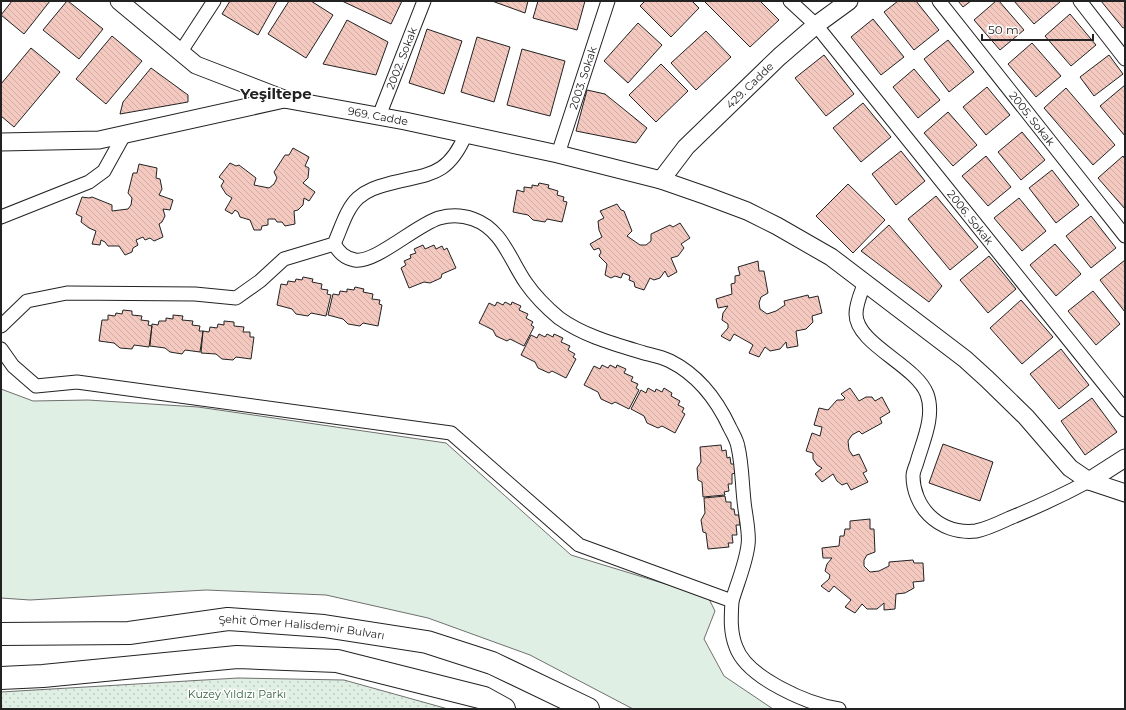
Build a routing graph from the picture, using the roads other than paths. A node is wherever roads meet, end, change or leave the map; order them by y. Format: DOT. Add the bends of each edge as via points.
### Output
graph roads {
  1 [pos="119,1"];
  2 [pos="214,1"];
  3 [pos="424,1"];
  4 [pos="608,1"];
  5 [pos="790,1"];
  6 [pos="849,1"];
  7 [pos="939,1"];
  8 [pos="1080,1"];
  9 [pos="816,25"];
  10 [pos="180,53"];
  11 [pos="1125,59"];
  12 [pos="284,99"];
  13 [pos="379,116"];
  14 [pos="466,134"];
  15 [pos="124,135"];
  16 [pos="1,142"];
  17 [pos="558,154"];
  18 [pos="661,180"];
  19 [pos="1,217"];
  20 [pos="1125,236"];
  21 [pos="334,244"];
  22 [pos="864,282"];
  23 [pos="1,326"];
  24 [pos="1,349"];
  25 [pos="1125,410"];
  26 [pos="1125,458"];
  27 [pos="1089,481"];
  28 [pos="1125,493"];
  29 [pos="732,601"];
  30 [pos="1,634"];
  31 [pos="1,678"];
  32 [pos="504,709"];
  33 [pos="588,709"];
  34 [pos="839,709"];
  1 -- 10 [label="street, 969. Cadde"];
  2 -- 10 [label="street"];
  3 -- 13 [label="street, 2002. Sokak"];
  4 -- 17 [label="street, 2003. Sokak"];
  5 -- 9 [label="street, 2006. Sokak"];
  6 -- 9 [label="street, 429. Cadde"];
  7 -- 20 [label="street, 2005. Sokak"];
  8 -- 11 [label="street"];
  9 -- 18 [label="street, 429. Cadde" via="686,147"];
  9 -- 25 [label="street, 2006. Sokak"];
  10 -- 12 [label="street, 969. Cadde" via="196,65"];
  12 -- 13 [label="street, 969. Cadde"];
  12 -- 15 [label="street"];
  13 -- 14 [label="street, 969. Cadde"];
  14 -- 17 [label="street, 969. Cadde"];
  14 -- 21 [label="street" via="459,149 442,168 433,173 375,187 365,192 350,208"];
  15 -- 16 [label="street" via="99,140"];
  15 -- 19 [label="street" via="104,172 90,182"];
  17 -- 18 [label="street, 969. Cadde"];
  18 -- 22 [label="street, 969. Cadde" via="747,211 777,226 831,257"];
  21 -- 23 [label="street" via="284,259 236,298 195,294 67,293 27,301"];
  21 -- 29 [label="street" via="347,258 364,260 439,218 453,216 475,220 494,232 526,283 559,318 588,334 669,360 697,380 720,408 738,445 749,544"];
  22 -- 27 [label="street, 969. Cadde" via="970,364 1026,417 1070,468"];
  22 -- 27 [label="street" via="856,304 859,325 865,335 913,375 927,394 929,423 913,475 919,501 927,514 955,530 984,529 1055,499"];
  24 -- 29 [label="street" via="12,366 36,386 77,382 451,433 579,545"];
  26 -- 27 [label="street"];
  27 -- 28 [label="street, 969. Cadde"];
  29 -- 34 [label="street" via="732,635 736,649 746,663 775,685 794,695 815,704"];
  30 -- 33 [label="highway, Şehit Ömer Halisdemir Bulvarı" via="129,633 228,619 324,626 427,642 492,662"];
  31 -- 32 [label="highway" via="237,656 337,661 484,698"];
}
